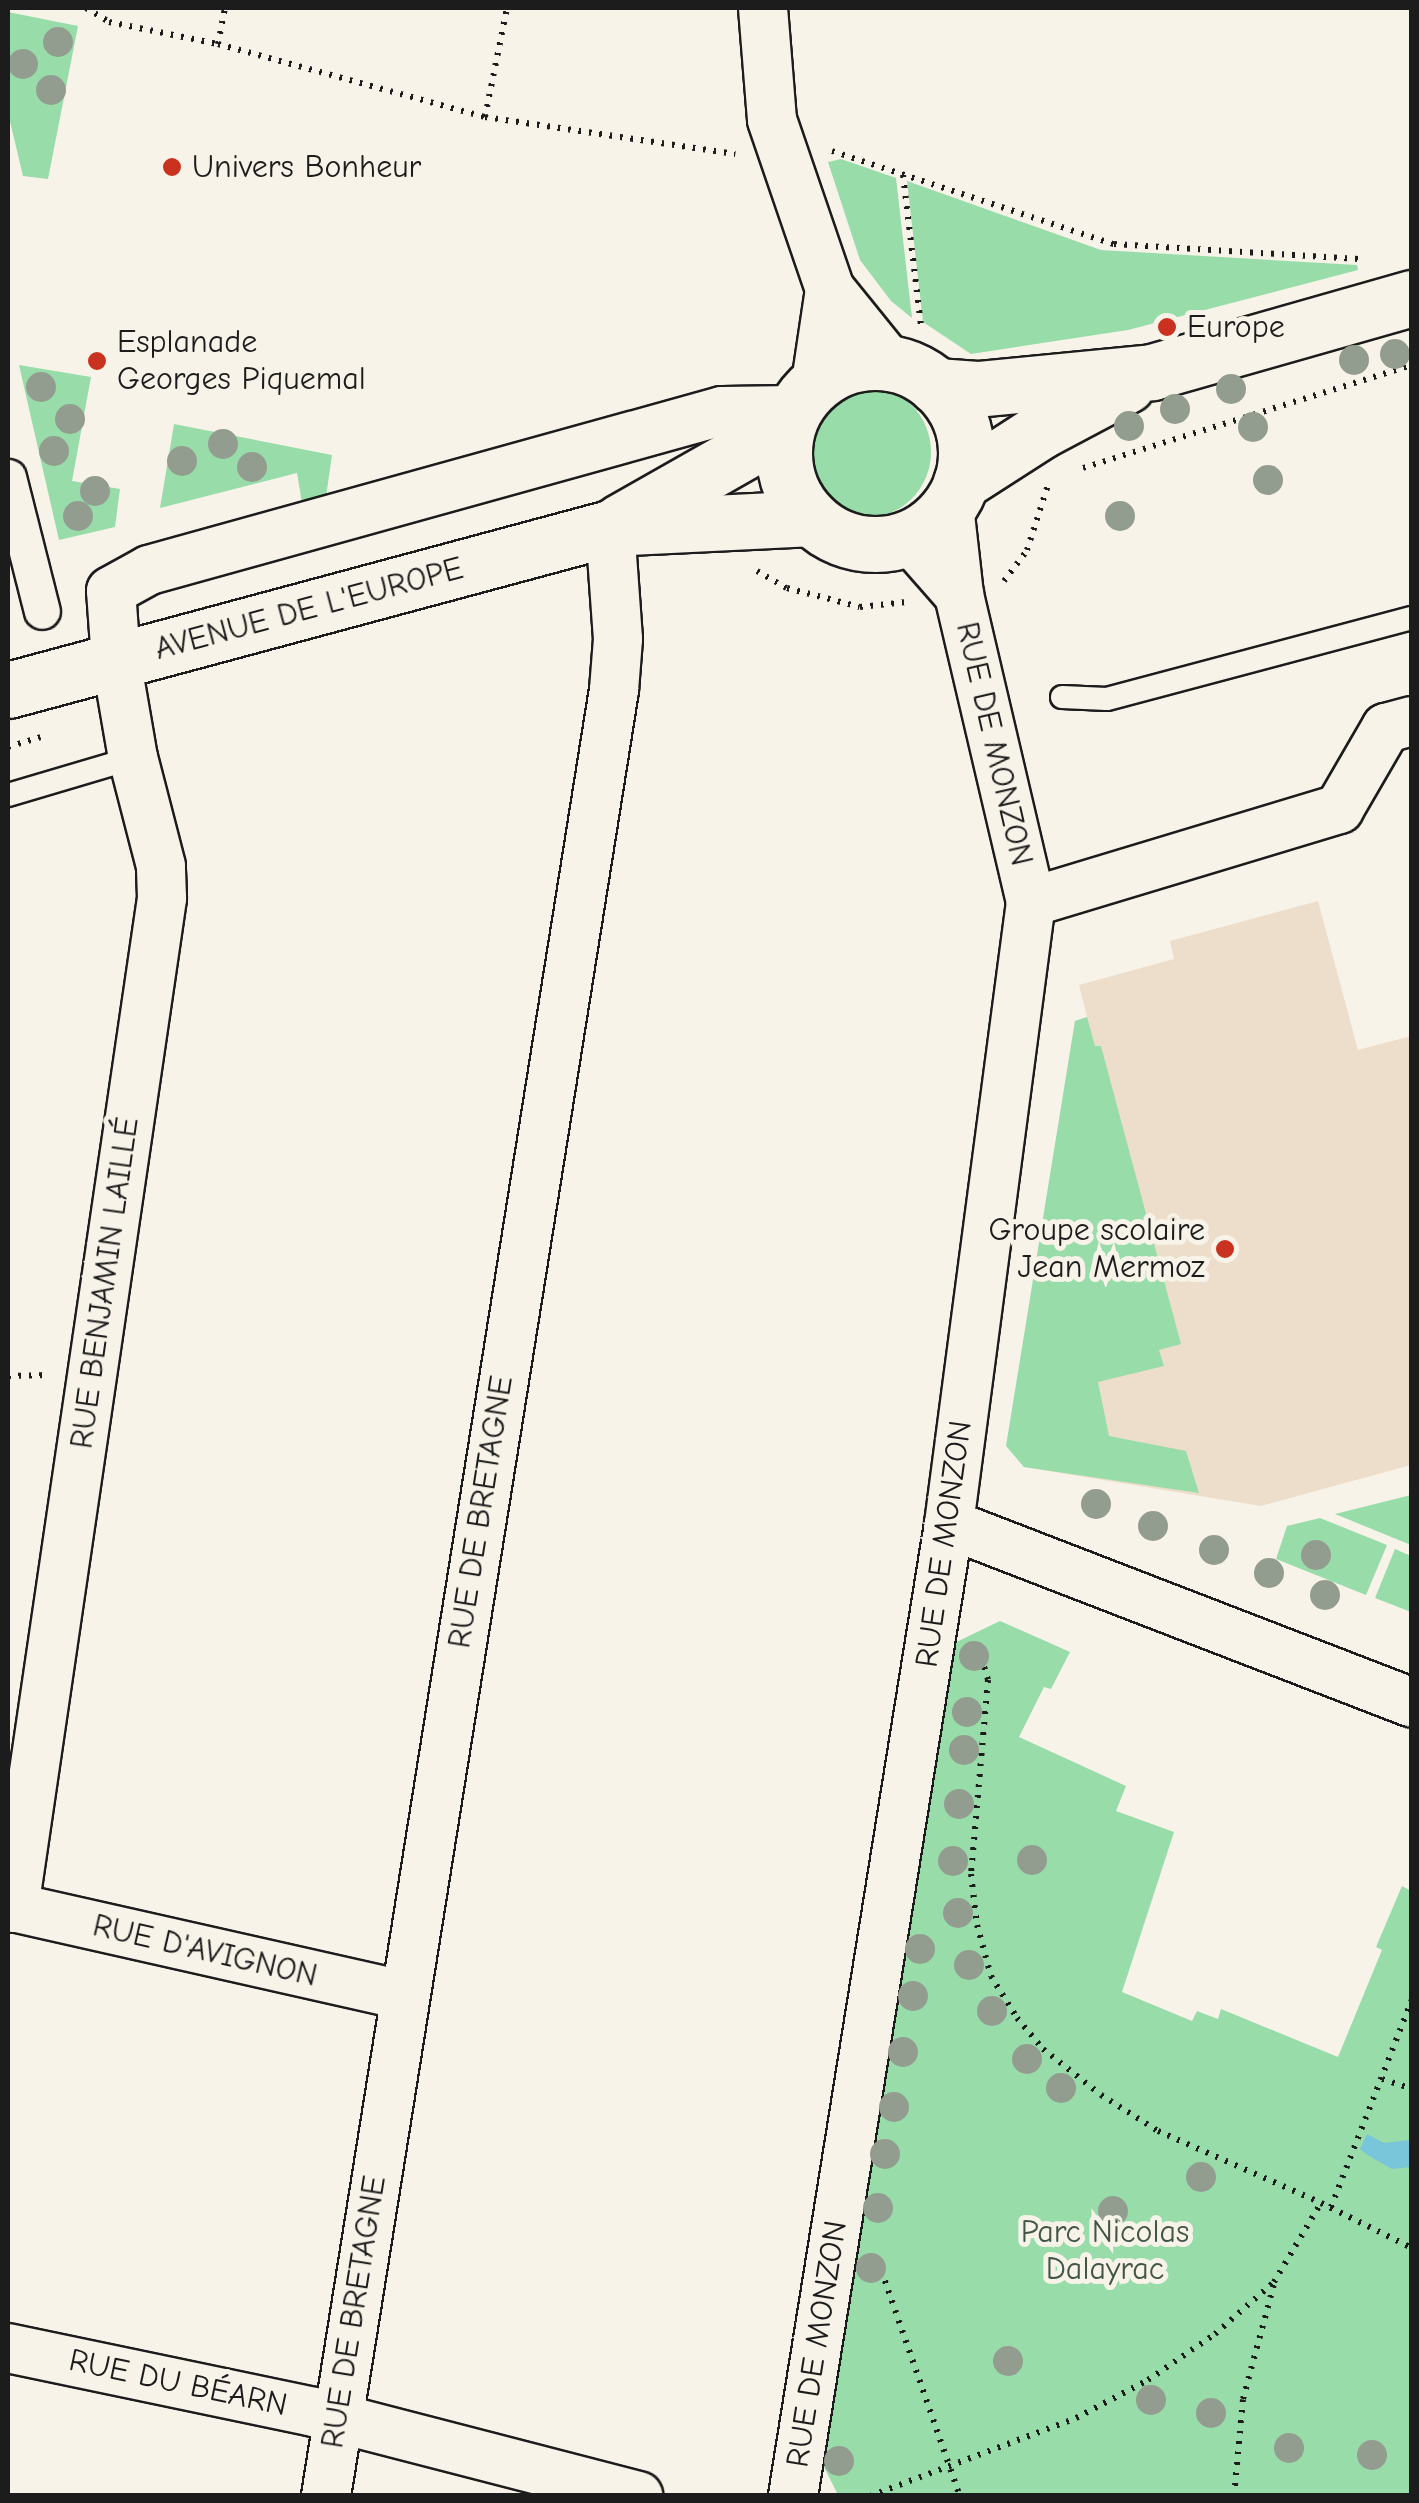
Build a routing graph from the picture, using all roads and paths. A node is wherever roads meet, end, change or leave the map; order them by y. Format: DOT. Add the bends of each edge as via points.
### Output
graph roads {
  1 [pos="86,8"];
  2 [pos="225,8"];
  3 [pos="507,8"];
  4 [pos="763,8"];
  5 [pos="218,44"];
  6 [pos="485,118"];
  7 [pos="782,149"];
  8 [pos="902,175"];
  9 [pos="1373,260"];
  10 [pos="830,288"];
  11 [pos="1412,298"];
  12 [pos="914,353"];
  13 [pos="1412,365"];
  14 [pos="1152,372"];
  15 [pos="800,407"];
  16 [pos="1040,431"];
  17 [pos="8,477"];
  18 [pos="940,508"];
  19 [pos="811,518"];
  20 [pos="610,528"];
  21 [pos="42,611"];
  22 [pos="1412,618"];
  23 [pos="116,660"];
  24 [pos="8,690"];
  25 [pos="1062,697"];
  26 [pos="1412,720"];
  27 [pos="133,758"];
  28 [pos="8,795"];
  29 [pos="1031,902"];
  30 [pos="948,1524"];
  31 [pos="974,1633"];
  32 [pos="1412,1703"];
  33 [pos="11,1907"];
  34 [pos="403,1995"];
  35 [pos="1412,1998"];
  36 [pos="1382,2080"];
  37 [pos="1412,2090"];
  38 [pos="1321,2203"];
  39 [pos="1331,2208"];
  40 [pos="1412,2248"];
  41 [pos="878,2259"];
  42 [pos="1274,2282"];
  43 [pos="8,2348"];
  44 [pos="336,2418"];
  45 [pos="951,2468"];
  46 [pos="326,2496"];
  47 [pos="638,2496"];
  48 [pos="793,2496"];
  49 [pos="870,2496"];
  50 [pos="960,2496"];
  51 [pos="1234,2496"];
  1 -- 5 [label="path" via="109,22"];
  2 -- 5 [label="path"];
  3 -- 6 [label="path"];
  4 -- 7 [label="street" via="772,120"];
  5 -- 6 [label="path"];
  6 -- 7 [label="path" via="724,156"];
  7 -- 8 [label="path" via="824,148"];
  7 -- 10 [label="street"];
  8 -- 9 [label="path" via="1114,244"];
  8 -- 12 [label="path"];
  10 -- 12 [label="street"];
  10 -- 15 [label="street"];
  11 -- 14 [label="street"];
  12 -- 14 [label="street" via="977,389"];
  12 -- 15 [label="street" via="850,366"];
  12 -- 18 [label="street" via="964,430 966,456"];
  13 -- 16 [label="path" via="1050,479"];
  14 -- 16 [label="street"];
  15 -- 19 [label="street" via="786,474"];
  15 -- 20 [label="street, AVENUE DE L'EUROPE"];
  15 -- 23 [label="street, RUE BENJAMIN LAILLÉ" via="722,410 149,570 111,592"];
  16 -- 18 [label="street"];
  17 -- 21 [label="street"];
  18 -- 19 [label="street" via="856,542"];
  18 -- 29 [label="street, RUE DE MONZON"];
  19 -- 20 [label="street, AVENUE DE L'EUROPE"];
  20 -- 23 [label="street, AVENUE DE L'EUROPE"];
  20 -- 34 [label="street, RUE DE BRETAGNE" via="618,639 614,690"];
  22 -- 25 [label="lane" via="1107,699"];
  23 -- 24 [label="street, AVENUE DE L'EUROPE"];
  23 -- 27 [label="street, RUE BENJAMIN LAILLÉ"];
  26 -- 29 [label="street" via="1386,728 1339,809"];
  27 -- 28 [label="lane"];
  27 -- 33 [label="street, RUE BENJAMIN LAILLÉ" via="161,866 162,898"];
  29 -- 30 [label="street, RUE DE MONZON"];
  30 -- 32 [label="street"];
  30 -- 48 [label="street, RUE DE MONZON"];
  31 -- 38 [label="path" via="988,1680 970,1874 991,1976 1043,2050 1101,2095 1158,2130"];
  33 -- 34 [label="street, RUE D'AVIGNON"];
  34 -- 44 [label="street, RUE DE BRETAGNE"];
  35 -- 36 [label="path"];
  36 -- 37 [label="path"];
  36 -- 39 [label="path"];
  38 -- 39 [label="path"];
  38 -- 42 [label="path"];
  39 -- 40 [label="path"];
  41 -- 45 [label="path"];
  42 -- 45 [label="path" via="1148,2380 1076,2418"];
  42 -- 51 [label="path" via="1242,2399"];
  43 -- 44 [label="street, RUE DU BÉARN"];
  44 -- 46 [label="street, RUE DE BRETAGNE"];
  44 -- 47 [label="street, RUE DU BÉARN"];
  45 -- 49 [label="path"];
  45 -- 50 [label="path"];
}
